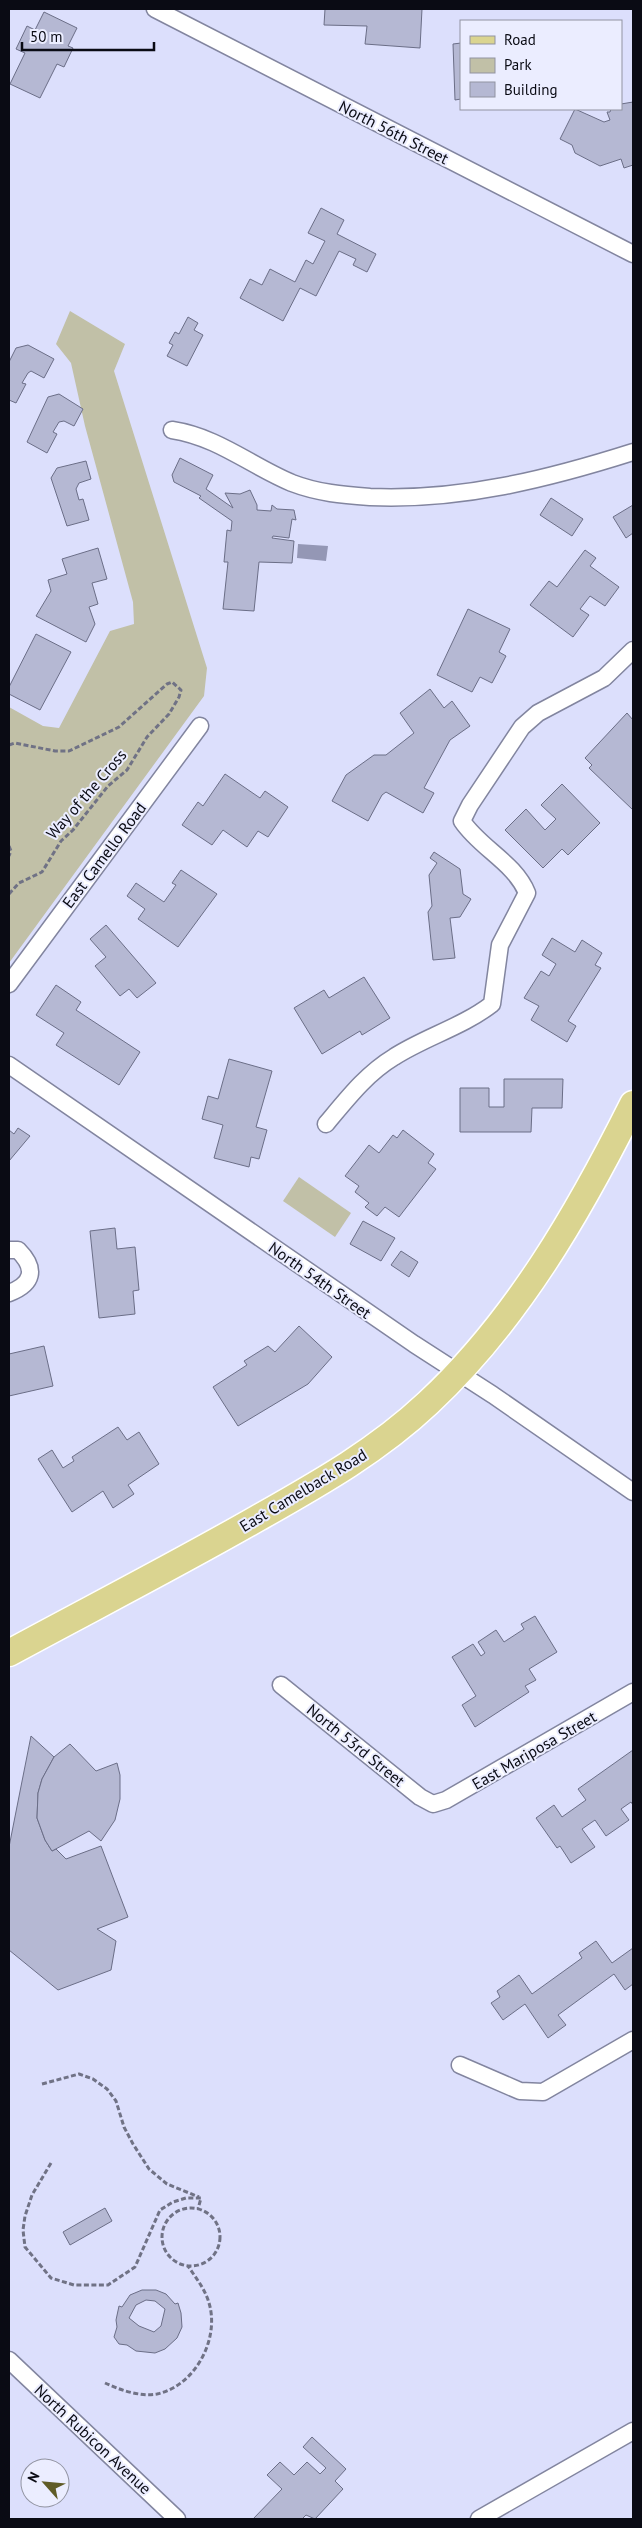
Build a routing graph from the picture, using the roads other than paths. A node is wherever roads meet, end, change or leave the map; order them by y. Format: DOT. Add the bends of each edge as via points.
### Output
graph roads {
  1 [pos="155,9"];
  2 [pos="633,254"];
  3 [pos="172,430"];
  4 [pos="633,452"];
  5 [pos="633,650"];
  6 [pos="200,726"];
  7 [pos="9,984"];
  8 [pos="9,1065"];
  9 [pos="633,1104"];
  10 [pos="326,1124"];
  11 [pos="9,1250"];
  12 [pos="9,1293"];
  13 [pos="458,1373"];
  14 [pos="633,1492"];
  15 [pos="9,1653"];
  16 [pos="281,1685"];
  17 [pos="633,1692"];
  18 [pos="433,1804"];
  19 [pos="633,2040"];
  20 [pos="460,2065"];
  21 [pos="9,2360"];
  22 [pos="633,2431"];
  23 [pos="177,2519"];
  24 [pos="479,2519"];
  1 -- 2 [label="street, North 56th Street"];
  3 -- 4 [label="street" via="192,433 220,444 292,483 331,494 397,498 452,496 506,486"];
  5 -- 10 [label="street" via="604,678 538,712 522,727 462,822 471,835 522,879 527,893 500,945 492,1004 394,1057 364,1079"];
  6 -- 7 [label="street, East Camello Road"];
  8 -- 13 [label="street, North 54th Street"];
  9 -- 13 [label="main road, East Camelback Road" via="588,1192 547,1258 502,1322"];
  11 -- 12 [label="street" via="18,1250 29,1261 30,1276 23,1287"];
  13 -- 14 [label="street, North 54th Street"];
  13 -- 15 [label="main road, East Camelback Road" via="403,1425 329,1478"];
  16 -- 18 [label="street, North 53rd Street" via="420,1797"];
  17 -- 18 [label="street, East Mariposa Street" via="446,1800"];
  19 -- 20 [label="street" via="543,2092 520,2091"];
  21 -- 23 [label="street, North Rubicon Avenue"];
  22 -- 24 [label="street"];
}
